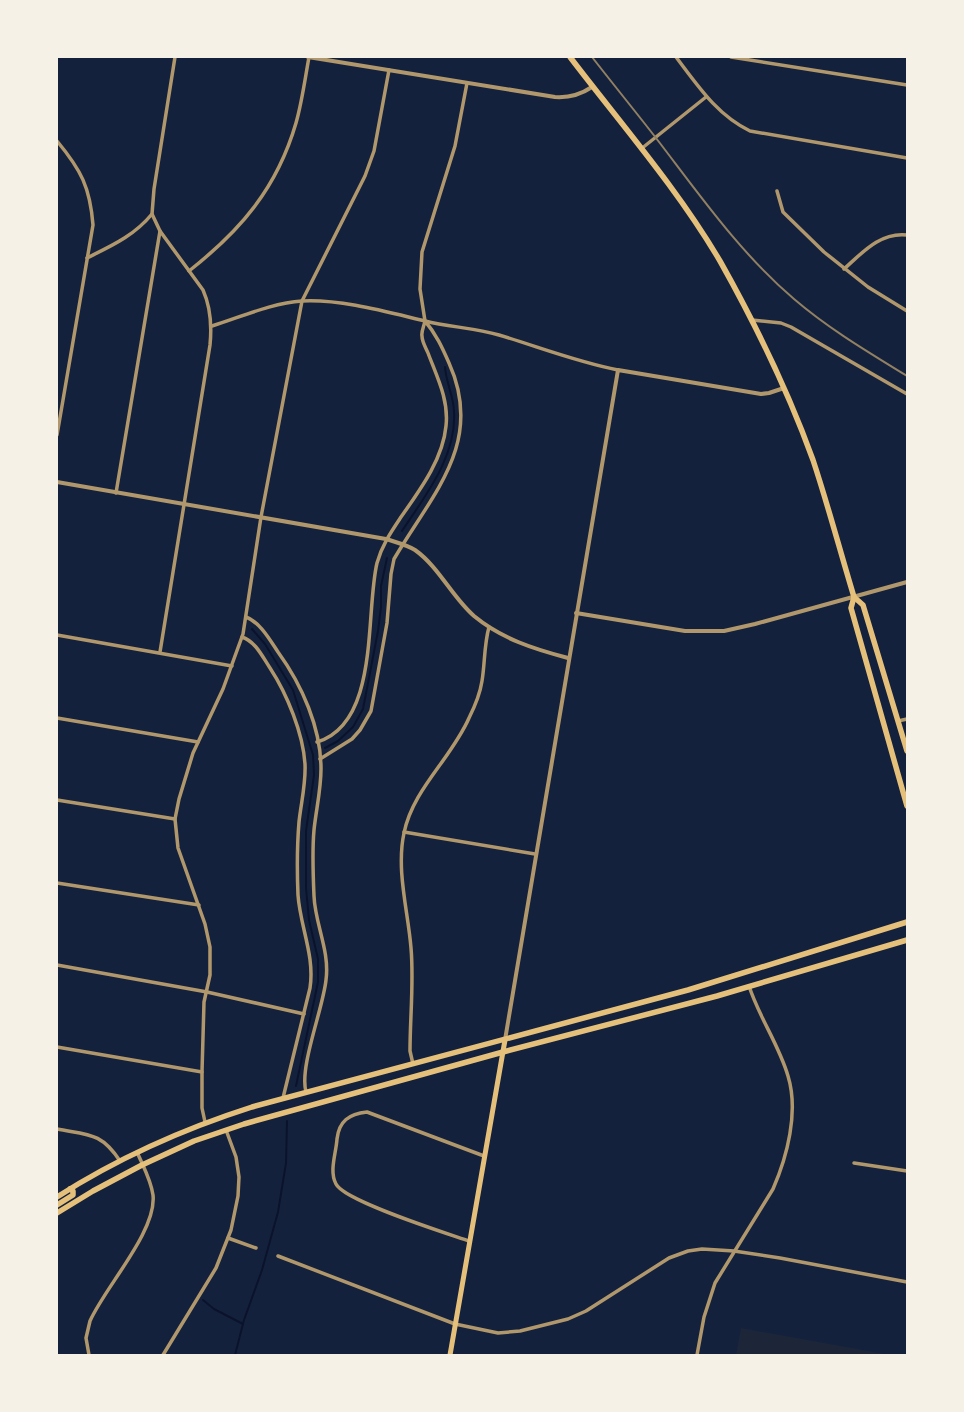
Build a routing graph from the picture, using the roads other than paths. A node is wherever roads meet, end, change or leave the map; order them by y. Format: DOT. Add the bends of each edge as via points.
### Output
graph roads {
  1 [pos="175,57"];
  2 [pos="308,57"];
  3 [pos="570,57"];
  4 [pos="676,57"];
  5 [pos="731,57"];
  6 [pos="389,70"];
  7 [pos="467,83"];
  8 [pos="907,85"];
  9 [pos="592,87"];
  10 [pos="706,97"];
  11 [pos="57,141"];
  12 [pos="641,149"];
  13 [pos="907,158"];
  14 [pos="777,191"];
  15 [pos="152,214"];
  16 [pos="160,232"];
  17 [pos="907,234"];
  18 [pos="87,258"];
  19 [pos="844,269"];
  20 [pos="189,271"];
  21 [pos="302,301"];
  22 [pos="907,311"];
  23 [pos="752,320"];
  24 [pos="425,321"];
  25 [pos="212,326"];
  26 [pos="618,370"];
  27 [pos="784,388"];
  28 [pos="907,394"];
  29 [pos="57,435"];
  30 [pos="57,482"];
  31 [pos="116,493"];
  32 [pos="183,503"];
  33 [pos="261,517"];
  34 [pos="386,539"];
  35 [pos="402,545"];
  36 [pos="907,582"];
  37 [pos="854,597"];
  38 [pos="576,613"];
  39 [pos="246,617"];
  40 [pos="489,627"];
  41 [pos="57,634"];
  42 [pos="242,637"];
  43 [pos="160,652"];
  44 [pos="568,658"];
  45 [pos="232,666"];
  46 [pos="57,718"];
  47 [pos="907,719"];
  48 [pos="898,721"];
  49 [pos="198,742"];
  50 [pos="318,742"];
  51 [pos="907,751"];
  52 [pos="320,759"];
  53 [pos="57,800"];
  54 [pos="907,806"];
  55 [pos="175,819"];
  56 [pos="404,832"];
  57 [pos="535,854"];
  58 [pos="57,883"];
  59 [pos="199,906"];
  60 [pos="907,919"];
  61 [pos="907,922"];
  62 [pos="900,925"];
  63 [pos="907,940"];
  64 [pos="898,942"];
  65 [pos="907,943"];
  66 [pos="57,965"];
  67 [pos="749,986"];
  68 [pos="207,992"];
  69 [pos="304,1014"];
  70 [pos="505,1040"];
  71 [pos="57,1047"];
  72 [pos="503,1052"];
  73 [pos="413,1064"];
  74 [pos="202,1072"];
  75 [pos="306,1092"];
  76 [pos="283,1098"];
  77 [pos="205,1122"];
  78 [pos="57,1129"];
  79 [pos="226,1130"];
  80 [pos="137,1152"];
  81 [pos="484,1156"];
  82 [pos="120,1161"];
  83 [pos="854,1163"];
  84 [pos="142,1165"];
  85 [pos="907,1171"];
  86 [pos="70,1189"];
  87 [pos="57,1197"];
  88 [pos="57,1206"];
  89 [pos="57,1213"];
  90 [pos="228,1238"];
  91 [pos="469,1242"];
  92 [pos="256,1248"];
  93 [pos="734,1251"];
  94 [pos="278,1256"];
  95 [pos="907,1282"];
  96 [pos="455,1324"];
  97 [pos="88,1355"];
  98 [pos="163,1355"];
  99 [pos="450,1355"];
  100 [pos="697,1355"];
  1 -- 15 [label="street"];
  2 -- 6 [label="street"];
  2 -- 20 [label="street" via="296,123 274,179 258,204 237,228 217,249"];
  3 -- 9 [label="main road"];
  4 -- 10 [label="street"];
  5 -- 8 [label="street"];
  6 -- 7 [label="street"];
  6 -- 21 [label="street" via="374,151 356,195"];
  7 -- 9 [label="street" via="563,98 583,93"];
  7 -- 24 [label="street" via="455,146 422,252 420,289"];
  9 -- 12 [label="main road"];
  10 -- 12 [label="street"];
  10 -- 13 [label="street" via="735,124 750,131"];
  11 -- 18 [label="street" via="83,176 87,188 92,225"];
  12 -- 23 [label="main road" via="680,200 713,251"];
  14 -- 19 [label="street" via="783,212"];
  15 -- 16 [label="street"];
  15 -- 18 [label="street" via="142,227 126,238"];
  16 -- 20 [label="street"];
  16 -- 31 [label="street"];
  17 -- 19 [label="street" via="889,236 875,242"];
  18 -- 29 [label="street"];
  19 -- 22 [label="street"];
  20 -- 25 [label="street" via="208,300"];
  21 -- 24 [label="street" via="342,304"];
  21 -- 25 [label="street"];
  21 -- 33 [label="street"];
  23 -- 27 [label="main road"];
  23 -- 28 [label="street" via="781,323 791,327"];
  24 -- 26 [label="street" via="487,332 583,363"];
  24 -- 34 [label="street" via="421,335 445,399 446,426 443,443 430,474"];
  24 -- 35 [label="street" via="435,333 456,378 461,397 460,436 445,477"];
  25 -- 32 [label="street"];
  26 -- 27 [label="street" via="761,394 770,394"];
  26 -- 38 [label="street"];
  27 -- 37 [label="main road" via="812,460"];
  30 -- 31 [label="street"];
  31 -- 32 [label="street"];
  32 -- 33 [label="street"];
  32 -- 43 [label="street"];
  33 -- 34 [label="street"];
  33 -- 39 [label="street"];
  34 -- 35 [label="street"];
  34 -- 50 [label="street" via="374,578 371,630 353,714 334,735"];
  35 -- 40 [label="street" via="414,550 429,562 473,615"];
  35 -- 52 [label="street" via="394,559 391,574 387,623 371,711 352,739"];
  36 -- 37 [label="street"];
  37 -- 38 [label="street" via="748,626 704,632 685,632"];
  37 -- 48 [label="main road" via="863,605"];
  37 -- 54 [label="main road" via="851,608"];
  38 -- 44 [label="street"];
  39 -- 42 [label="street"];
  39 -- 50 [label="street" via="256,622 294,674"];
  40 -- 44 [label="street" via="530,647"];
  40 -- 56 [label="street" via="484,644 482,682 477,702 410,813"];
  41 -- 43 [label="street"];
  42 -- 45 [label="street"];
  42 -- 69 [label="street" via="255,646 280,684 304,756 305,781 298,850 298,895 311,974"];
  43 -- 45 [label="street"];
  44 -- 57 [label="street"];
  45 -- 49 [label="street"];
  46 -- 49 [label="street"];
  47 -- 48 [label="street"];
  48 -- 51 [label="main road"];
  49 -- 55 [label="street" via="188,768"];
  50 -- 52 [label="street"];
  52 -- 75 [label="street" via="314,840 314,898 327,973 304,1078"];
  53 -- 55 [label="street"];
  55 -- 59 [label="street" via="178,848"];
  56 -- 57 [label="street"];
  56 -- 73 [label="street" via="402,858 411,949 410,1051"];
  57 -- 70 [label="street"];
  58 -- 59 [label="street"];
  59 -- 68 [label="street" via="210,947"];
  60 -- 62 [label="main road"];
  61 -- 62 [label="main road"];
  62 -- 70 [label="main road" via="688,990"];
  63 -- 64 [label="main road"];
  64 -- 65 [label="main road"];
  64 -- 67 [label="main road"];
  66 -- 68 [label="street"];
  67 -- 72 [label="main road"];
  67 -- 93 [label="street" via="788,1077 791,1121 780,1173 760,1212"];
  68 -- 69 [label="street"];
  68 -- 74 [label="street" via="204,1002"];
  69 -- 76 [label="street"];
  70 -- 72 [label="main road"];
  70 -- 73 [label="main road"];
  71 -- 74 [label="street"];
  72 -- 79 [label="main road"];
  72 -- 81 [label="main road"];
  73 -- 75 [label="main road"];
  74 -- 77 [label="street" via="202,1108"];
  75 -- 76 [label="main road"];
  76 -- 77 [label="main road"];
  77 -- 80 [label="main road"];
  78 -- 82 [label="street" via="101,1139 108,1144"];
  79 -- 84 [label="main road" via="194,1141"];
  79 -- 90 [label="street" via="236,1157 239,1177 238,1196"];
  80 -- 82 [label="main road"];
  80 -- 84 [label="street"];
  81 -- 91 [label="main road"];
  81 -- 91 [label="street" via="367,1112 350,1116 338,1129 332,1173 338,1188 358,1200"];
  82 -- 86 [label="main road"];
  83 -- 85 [label="street"];
  84 -- 89 [label="main road" via="93,1190"];
  84 -- 97 [label="street" via="152,1190 151,1216 90,1320 86,1338"];
  86 -- 87 [label="main road"];
  86 -- 88 [label="main road" via="73,1191 72,1195"];
  90 -- 92 [label="street"];
  90 -- 98 [label="street" via="216,1268"];
  91 -- 96 [label="main road"];
  93 -- 95 [label="street"];
  93 -- 96 [label="street" via="702,1249 675,1256 586,1311 555,1323 505,1333"];
  93 -- 100 [label="street" via="715,1283"];
  94 -- 96 [label="street"];
  96 -- 99 [label="main road"];
}
